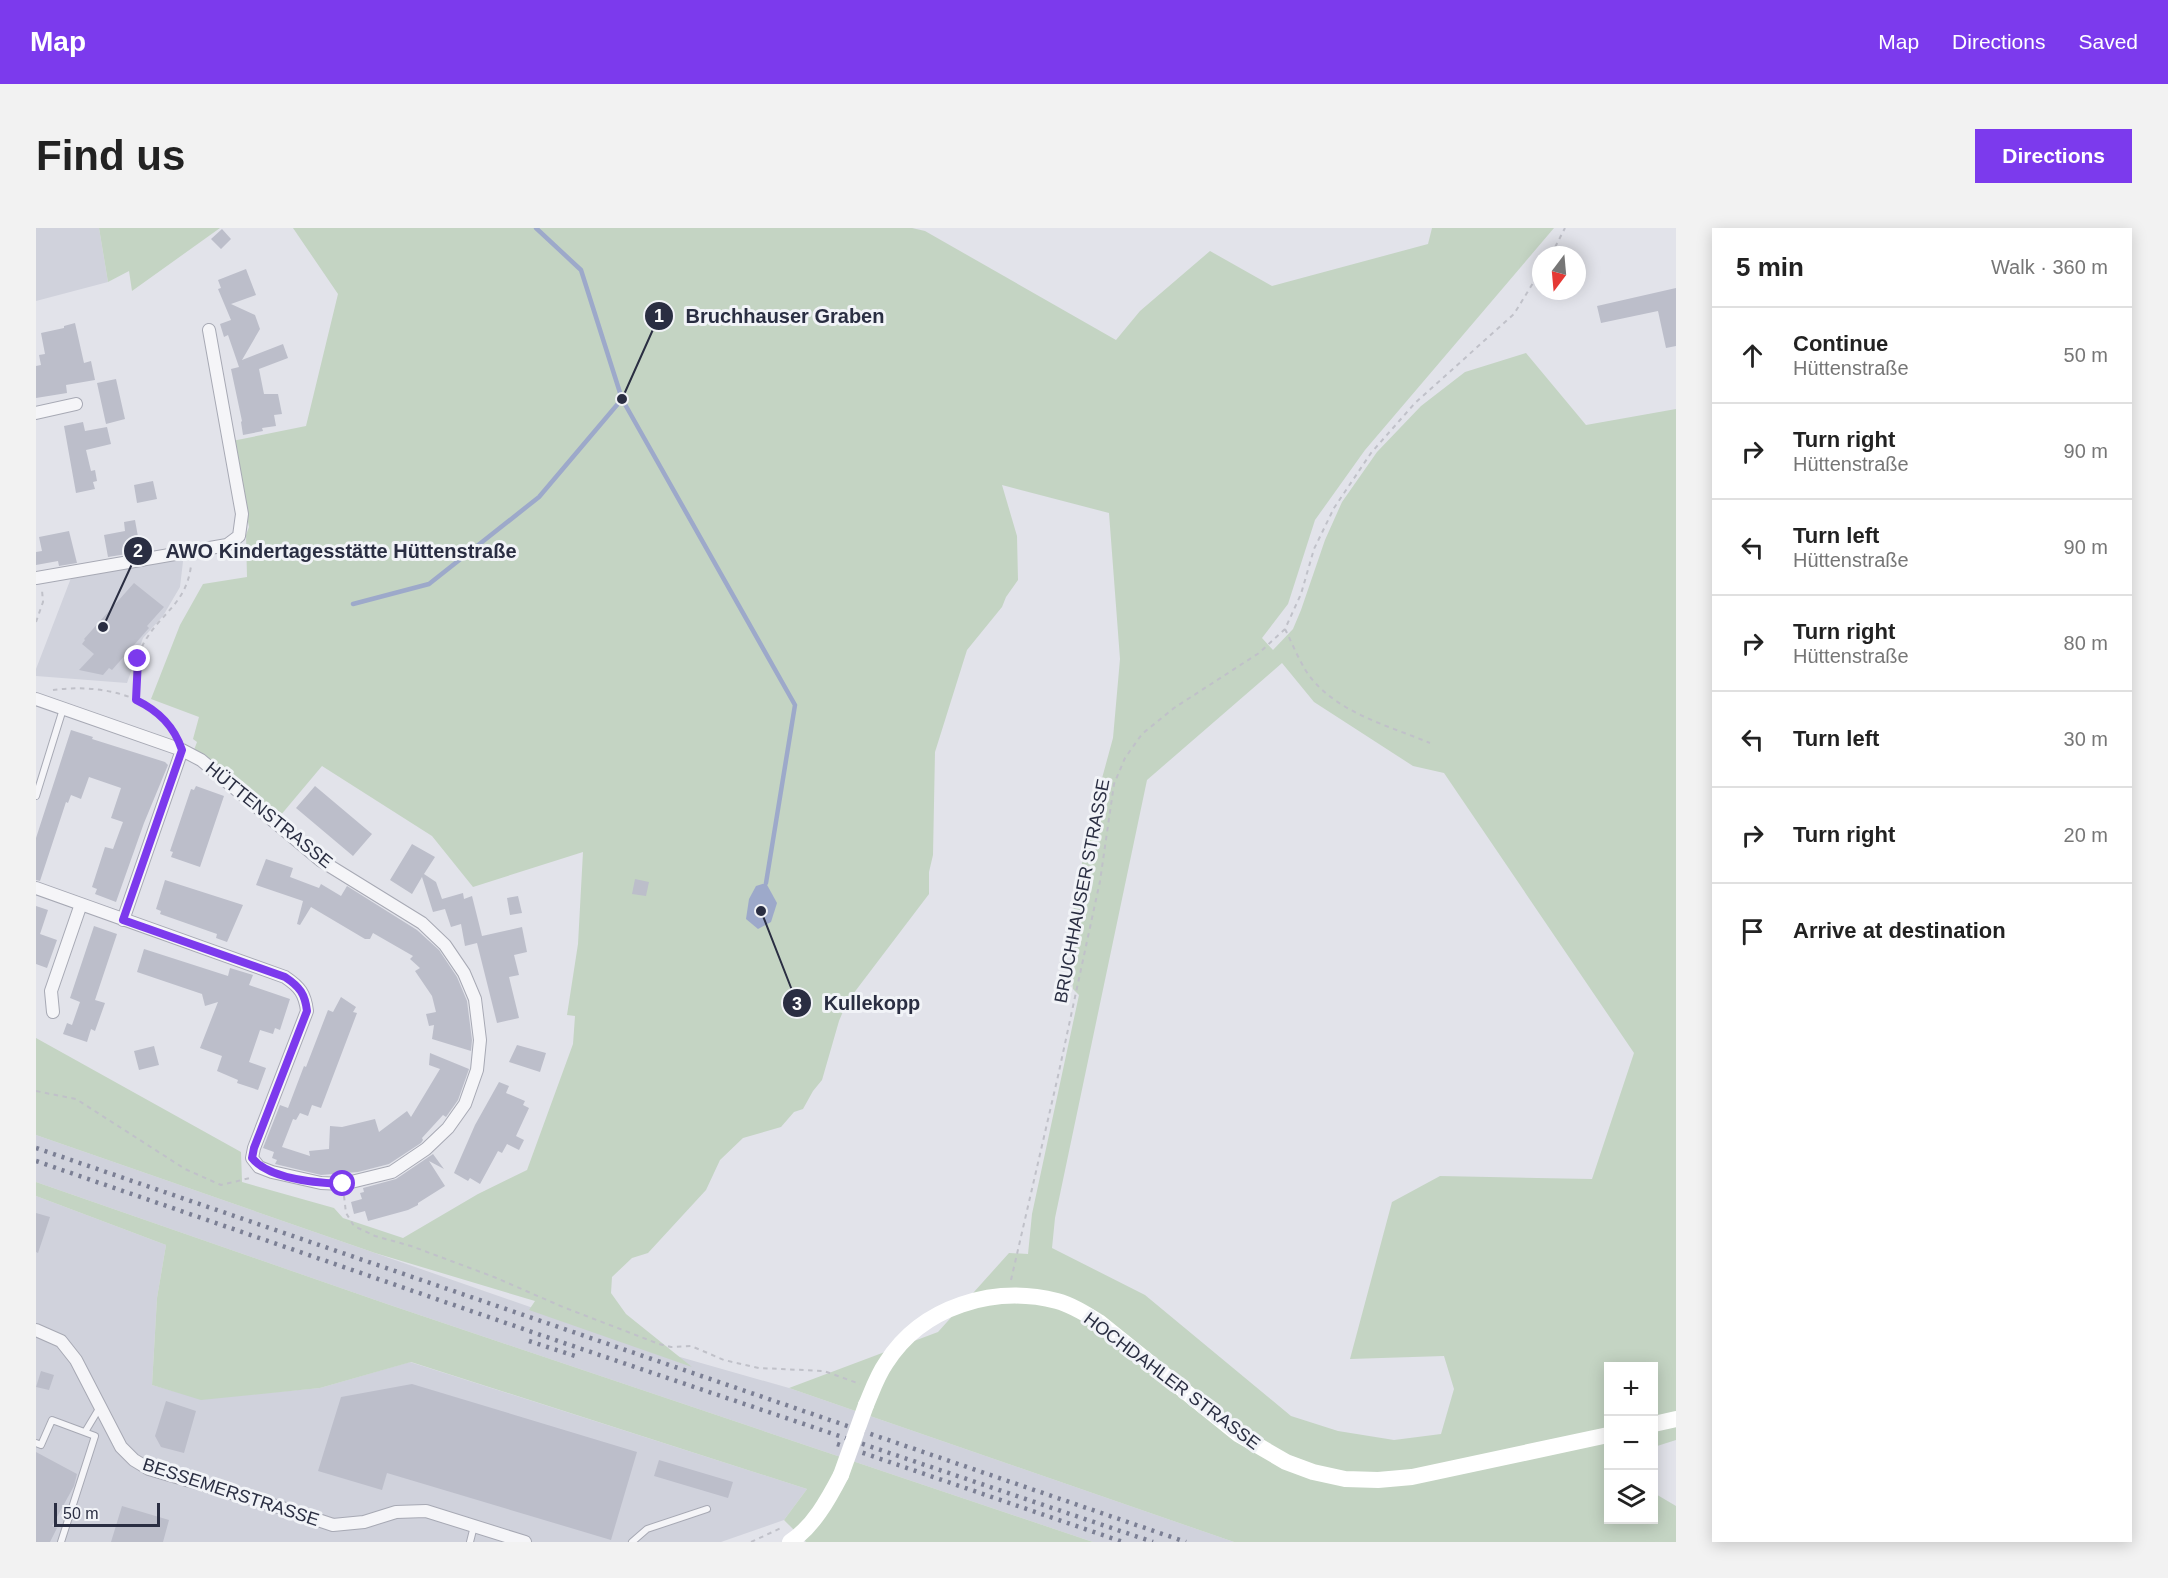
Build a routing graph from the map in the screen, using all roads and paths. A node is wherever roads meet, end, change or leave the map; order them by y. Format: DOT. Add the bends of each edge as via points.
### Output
graph roads {
  1 [pos="1565,228"];
  2 [pos="1556,246"];
  3 [pos="1532,285"];
  4 [pos="209,330"];
  5 [pos="76,404"];
  6 [pos="36,412"];
  7 [pos="189,551"];
  8 [pos="38,578"];
  9 [pos="36,622"];
  10 [pos="1285,628"];
  11 [pos="40,696"];
  12 [pos="136,700"];
  13 [pos="63,709"];
  14 [pos="1430,742"];
  15 [pos="182,750"];
  16 [pos="36,796"];
  17 [pos="36,888"];
  18 [pos="81,904"];
  19 [pos="123,920"];
  20 [pos="53,1012"];
  21 [pos="36,1091"];
  22 [pos="272,1172"];
  23 [pos="344,1191"];
  24 [pos="1011,1283"];
  25 [pos="36,1330"];
  26 [pos="863,1385"];
  27 [pos="100,1407"];
  28 [pos="1676,1419"];
  29 [pos="1658,1423"];
  30 [pos="85,1432"];
  31 [pos="1604,1436"];
  32 [pos="36,1443"];
  33 [pos="707,1509"];
  34 [pos="789,1524"];
  35 [pos="474,1526"];
  36 [pos="61,1542"];
  37 [pos="470,1542"];
  38 [pos="525,1542"];
  39 [pos="632,1542"];
  40 [pos="751,1542"];
  41 [pos="790,1542"];
  1 -- 2 [label="path"];
  3 -- 10 [label="path, BRUCHHAUSER STRASSE" via="1514,314 1415,404 1371,453 1314,549 1301,594"];
  4 -- 7 [label="street" via="241,527 239,536 227,545"];
  5 -- 6 [label="street"];
  7 -- 8 [label="street"];
  7 -- 12 [label="path" via="189,574 182,591 148,636 138,659"];
  8 -- 9 [label="path" via="43,602"];
  10 -- 14 [label="path" via="1306,671 1326,694 1350,710"];
  10 -- 24 [label="path, BRUCHHAUSER STRASSE" via="1259,653 1174,708 1142,734 1125,758 1114,784 1100,881"];
  11 -- 12 [label="path" via="72,687"];
  11 -- 13 [label="street, HÜTTENSTRASSE"];
  12 -- 15 [label="path" via="163,717"];
  13 -- 15 [label="street, HÜTTENSTRASSE"];
  13 -- 16 [label="lane"];
  15 -- 19 [label="street, HÜTTENSTRASSE"];
  15 -- 22 [label="street, HÜTTENSTRASSE" via="201,760 320,860 422,923 445,945 464,973 475,999 480,1040 477,1070 465,1104 426,1149 392,1172 343,1184"];
  17 -- 18 [label="street"];
  18 -- 19 [label="street"];
  18 -- 20 [label="street" via="51,991"];
  19 -- 22 [label="street" via="285,977 298,985 306,998 307,1011 252,1158 259,1167"];
  21 -- 22 [label="path" via="76,1099 185,1170 221,1185"];
  23 -- 26 [label="path" via="346,1214 354,1226 494,1277 638,1336 671,1347 691,1346 724,1360 759,1368 824,1371"];
  25 -- 27 [label="street, BESSEMERSTRASSE" via="61,1341 76,1360"];
  27 -- 30 [label="lane"];
  27 -- 35 [label="street, BESSEMERSTRASSE" via="121,1447 149,1469 333,1525 364,1522 396,1512 426,1511"];
  28 -- 29 [label="main road"];
  30 -- 32 [label="lane" via="52,1420 41,1445"];
  30 -- 36 [label="lane" via="95,1436"];
  31 -- 41 [label="main road, HOCHDAHLER STRASSE, bridge" via="1412,1477 1345,1479 1313,1472 1286,1462 1238,1434 1083,1312 1059,1302 1010,1295 970,1301 940,1313 903,1341 876,1380 841,1475 817,1516"];
  33 -- 39 [label="lane" via="647,1529"];
  34 -- 40 [label="path"];
  35 -- 37 [label="lane"];
  35 -- 38 [label="street, BESSEMERSTRASSE"];
}
